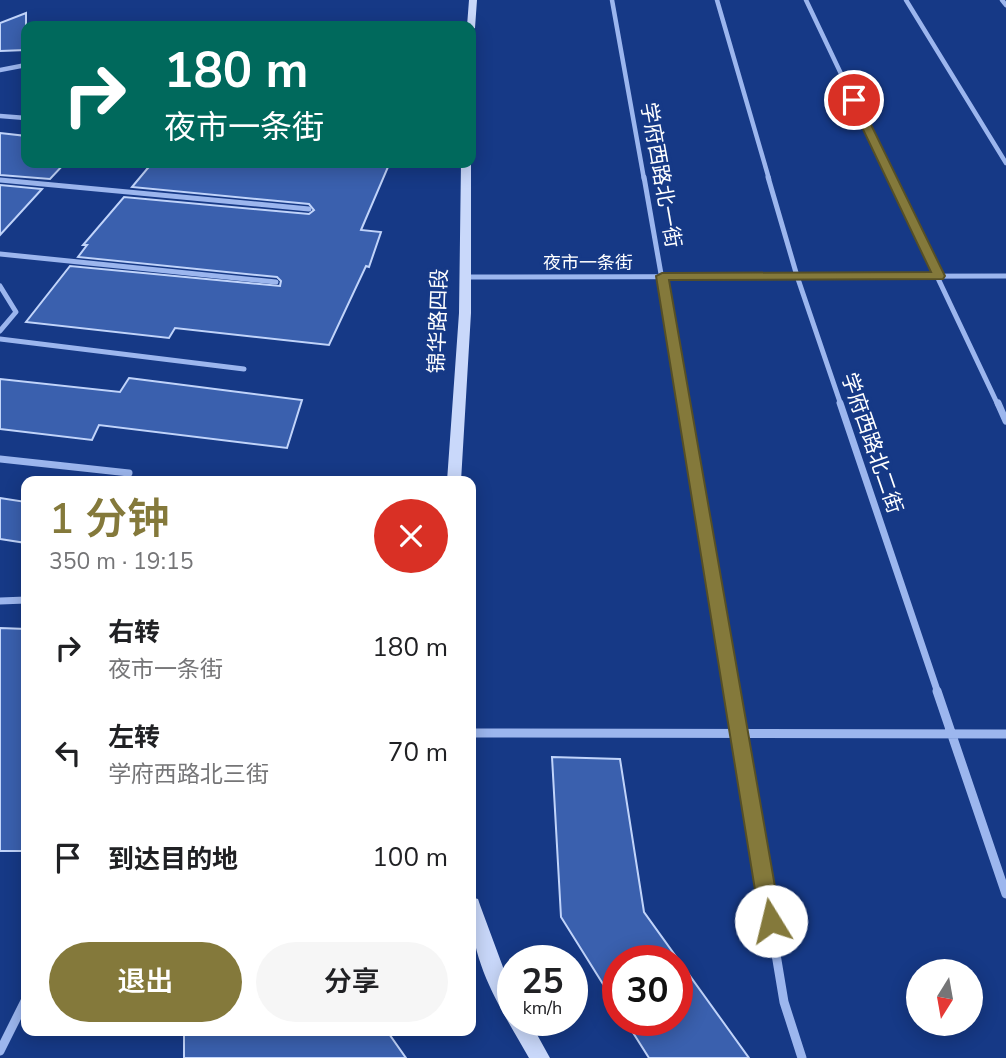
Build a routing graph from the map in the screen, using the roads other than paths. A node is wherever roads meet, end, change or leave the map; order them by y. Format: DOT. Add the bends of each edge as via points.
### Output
graph roads {
  1 [pos="473,0"];
  2 [pos="612,0"];
  3 [pos="717,0"];
  4 [pos="806,0"];
  5 [pos="906,0"];
  6 [pos="1002,0"];
  7 [pos="1006,5"];
  8 [pos="472,21"];
  9 [pos="21,66"];
  10 [pos="0,70"];
  11 [pos="0,116"];
  12 [pos="21,118"];
  13 [pos="1006,163"];
  14 [pos="466,168"];
  15 [pos="0,180"];
  16 [pos="309,209"];
  17 [pos="0,254"];
  18 [pos="662,276"];
  19 [pos="797,276"];
  20 [pos="939,276"];
  21 [pos="1006,276"];
  22 [pos="465,277"];
  23 [pos="276,282"];
  24 [pos="0,286"];
  25 [pos="0,331"];
  26 [pos="0,339"];
  27 [pos="244,369"];
  28 [pos="1006,421"];
  29 [pos="0,459"];
  30 [pos="129,473"];
  31 [pos="454,476"];
  32 [pos="21,600"];
  33 [pos="0,601"];
  34 [pos="739,732"];
  35 [pos="476,733"];
  36 [pos="953,734"];
  37 [pos="1006,734"];
  38 [pos="1006,894"];
  39 [pos="476,919"];
  40 [pos="497,979"];
  41 [pos="21,1009"];
  42 [pos="527,1036"];
  43 [pos="0,1051"];
  44 [pos="540,1058"];
  45 [pos="802,1058"];
  1 -- 8 [label="main road"];
  2 -- 18 [label="street, 学府西路北一街"];
  3 -- 19 [label="street, 学府西路北二街"];
  4 -- 20 [label="street"];
  5 -- 13 [label="street"];
  6 -- 7 [label="street"];
  9 -- 10 [label="street"];
  11 -- 12 [label="street"];
  14 -- 22 [label="main road, 锦华路四段"];
  15 -- 16 [label="street"];
  17 -- 23 [label="street"];
  18 -- 19 [label="street, 夜市一条街"];
  18 -- 22 [label="street, 夜市一条街"];
  18 -- 34 [label="street, 学府西路北一街"];
  19 -- 20 [label="street, 夜市一条街"];
  19 -- 36 [label="street, 学府西路北二街"];
  20 -- 21 [label="street, 夜市一条街"];
  20 -- 28 [label="street"];
  22 -- 31 [label="main road, 锦华路四段"];
  24 -- 25 [label="street" via="16,312"];
  26 -- 27 [label="street"];
  29 -- 30 [label="street"];
  32 -- 33 [label="street"];
  34 -- 35 [label="street"];
  34 -- 36 [label="street"];
  34 -- 45 [label="street, 学府西路北一街" via="784,1002"];
  36 -- 37 [label="street"];
  36 -- 38 [label="street, 学府西路北二街"];
  39 -- 40 [label="main road"];
  41 -- 43 [label="street"];
  42 -- 44 [label="main road"];
}
